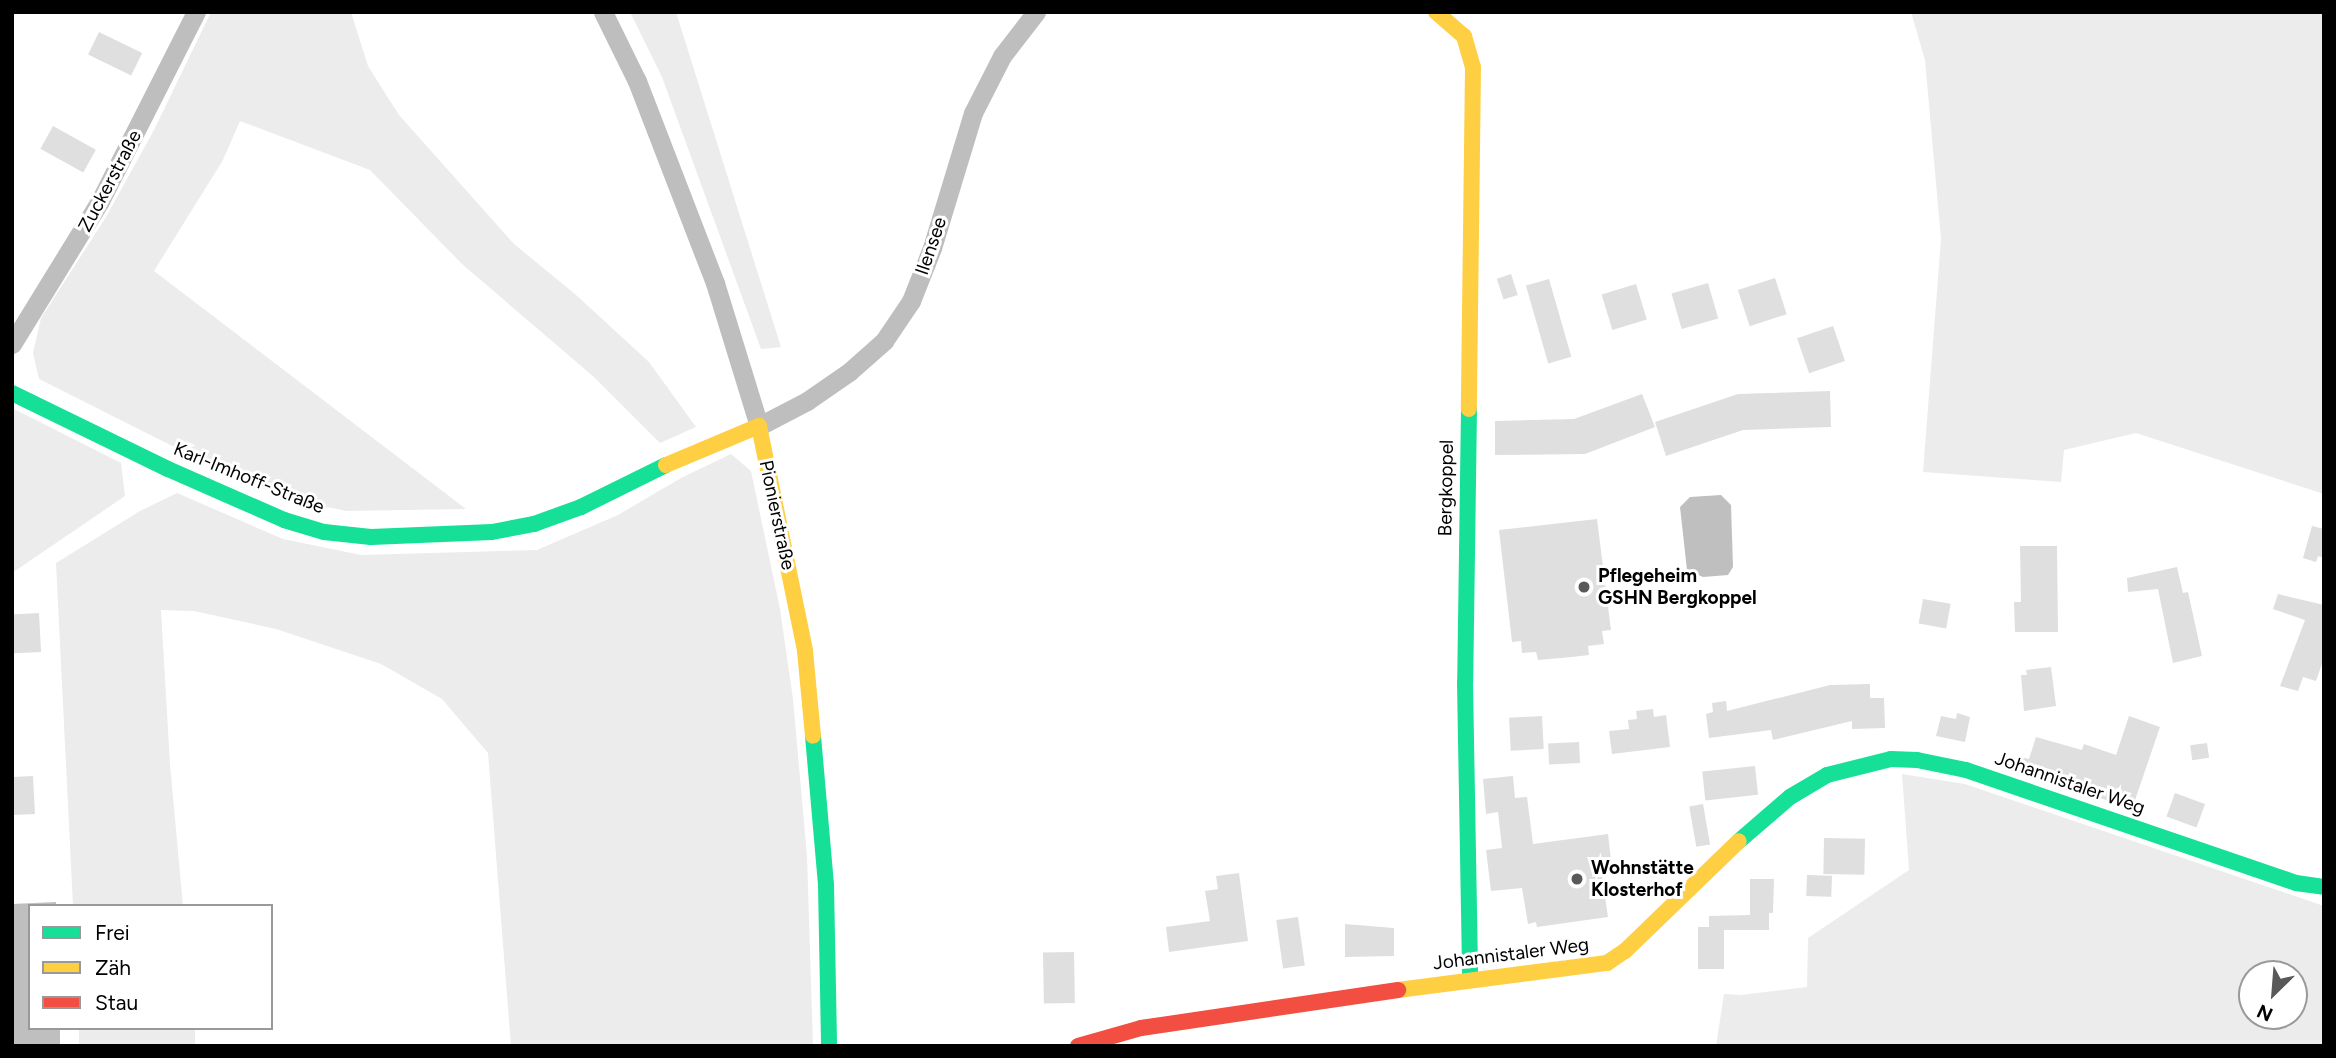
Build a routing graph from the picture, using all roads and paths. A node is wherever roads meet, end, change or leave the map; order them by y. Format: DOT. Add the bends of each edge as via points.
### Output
graph roads {
  1 [pos="196,12"];
  2 [pos="603,12"];
  3 [pos="1036,12"];
  4 [pos="1436,12"];
  5 [pos="12,344"];
  6 [pos="12,393"];
  7 [pos="759,426"];
  8 [pos="2324,887"];
  9 [pos="1470,979"];
  10 [pos="829,1046"];
  11 [pos="1078,1046"];
  1 -- 5 [label="street, Zuckerstraße" via="100,201"];
  2 -- 7 [label="street, Pionierstraße" via="637,81 710,270"];
  3 -- 7 [label="street, Ilensee" via="1002,56 973,113 932,248 911,301 891,331 849,373"];
  4 -- 9 [label="street, Bergkoppel" via="1464,36 1474,67 1465,668"];
  6 -- 7 [label="street, Karl-Imhoff-Straße" via="284,520 324,532 371,537 492,532 534,524"];
  7 -- 10 [label="street, Pionierstraße" via="805,651 826,885"];
  8 -- 9 [label="street, Johannistaler Weg" via="2295,883 1966,769 1891,759 1827,775 1790,797 1607,963"];
  9 -- 11 [label="street, Johannistaler Weg" via="1141,1028"];
}
